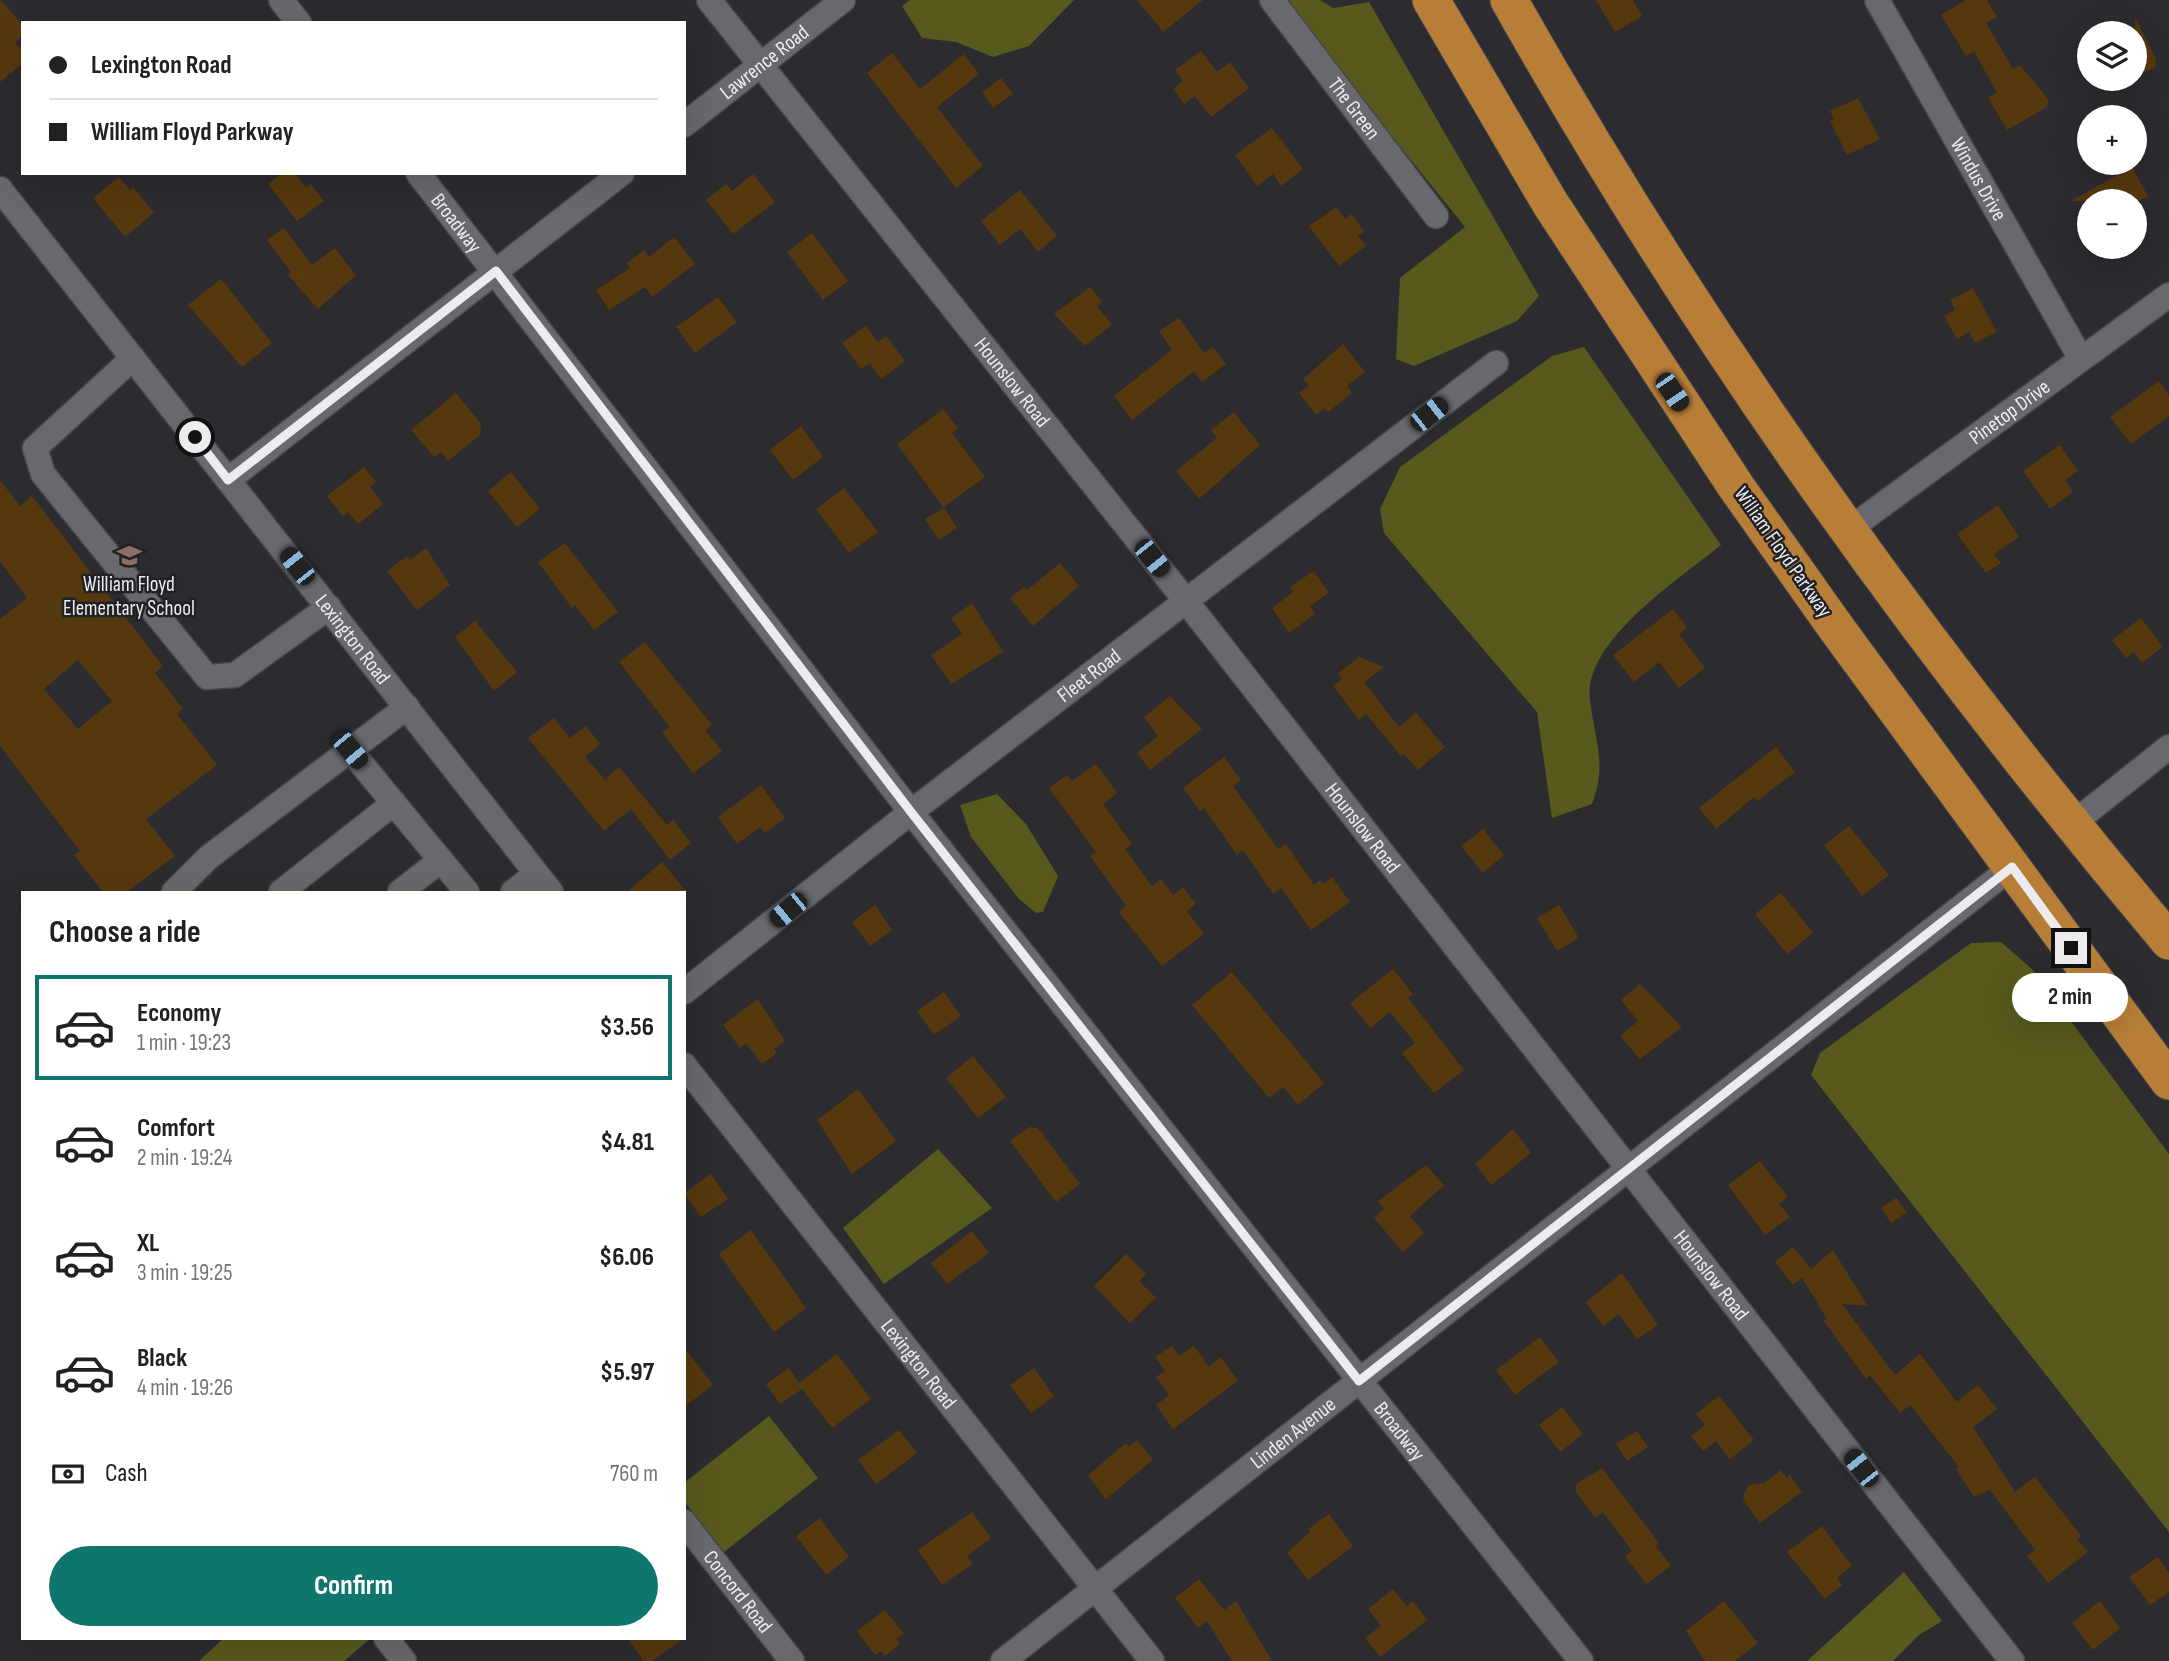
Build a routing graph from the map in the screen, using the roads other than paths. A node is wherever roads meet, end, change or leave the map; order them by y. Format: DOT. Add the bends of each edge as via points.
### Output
graph roads {
  1 [pos="281,0"];
  2 [pos="709,0"];
  3 [pos="844,0"];
  4 [pos="1272,0"];
  5 [pos="1431,0"];
  6 [pos="1508,0"];
  7 [pos="1877,0"];
  8 [pos="297,21"];
  9 [pos="760,66"];
  10 [pos="686,123"];
  11 [pos="420,175"];
  12 [pos="619,175"];
  13 [pos="0,189"];
  14 [pos="1436,216"];
  15 [pos="496,271"];
  16 [pos="2169,295"];
  17 [pos="133,358"];
  18 [pos="2081,359"];
  19 [pos="1496,363"];
  20 [pos="228,480"];
  21 [pos="1848,530"];
  22 [pos="1186,601"];
  23 [pos="329,607"];
  24 [pos="407,707"];
  25 [pos="2169,747"];
  26 [pos="350,750"];
  27 [pos="394,803"];
  28 [pos="911,812"];
  29 [pos="2071,825"];
  30 [pos="440,860"];
  31 [pos="2012,867"];
  32 [pos="544,883"];
  33 [pos="175,891"];
  34 [pos="282,891"];
  35 [pos="401,891"];
  36 [pos="466,891"];
  37 [pos="516,891"];
  38 [pos="2169,941"];
  39 [pos="686,990"];
  40 [pos="2130,1030"];
  41 [pos="2169,1061"];
  42 [pos="686,1068"];
  43 [pos="2169,1081"];
  44 [pos="1628,1170"];
  45 [pos="1359,1381"];
  46 [pos="686,1525"];
  47 [pos="1093,1590"];
  48 [pos="388,1640"];
  49 [pos="404,1661"];
  50 [pos="792,1661"];
  51 [pos="1003,1661"];
  52 [pos="1152,1661"];
  53 [pos="1581,1661"];
  54 [pos="2012,1661"];
  1 -- 8 [label="street"];
  2 -- 9 [label="street, Hounslow Road"];
  3 -- 9 [label="street, Lawrence Road"];
  4 -- 14 [label="street, The Green"];
  5 -- 31 [label="highway, William Floyd Parkway" via="1550,204 1680,404 1837,629"];
  6 -- 21 [label="highway" via="1689,298"];
  7 -- 18 [label="street, Windus Drive"];
  9 -- 10 [label="street, Lawrence Road"];
  9 -- 22 [label="street, Hounslow Road"];
  11 -- 15 [label="street, Broadway"];
  12 -- 15 [label="street"];
  13 -- 17 [label="street, Lexington Road"];
  15 -- 20 [label="street"];
  15 -- 28 [label="street, Broadway"];
  16 -- 18 [label="street, Pinetop Drive"];
  17 -- 20 [label="street, Lexington Road"];
  17 -- 23 [label="street" via="35,448 43,474 207,677 235,675"];
  18 -- 21 [label="street, Pinetop Drive"];
  19 -- 22 [label="street, Fleet Road"];
  20 -- 23 [label="street, Lexington Road"];
  21 -- 29 [label="highway"];
  22 -- 28 [label="street, Fleet Road"];
  22 -- 44 [label="street, Hounslow Road"];
  23 -- 24 [label="street, Lexington Road"];
  24 -- 26 [label="street"];
  24 -- 32 [label="street, Lexington Road"];
  25 -- 29 [label="street"];
  26 -- 27 [label="street"];
  26 -- 33 [label="street" via="209,857"];
  27 -- 30 [label="street"];
  27 -- 34 [label="street"];
  28 -- 39 [label="street, Fleet Road"];
  28 -- 45 [label="street, Broadway"];
  29 -- 38 [label="highway"];
  30 -- 35 [label="street"];
  30 -- 36 [label="street"];
  31 -- 40 [label="highway, William Floyd Parkway"];
  31 -- 44 [label="street, Linden Avenue"];
  32 -- 37 [label="street"];
  40 -- 41 [label="highway"];
  40 -- 43 [label="highway, William Floyd Parkway"];
  42 -- 47 [label="street, Lexington Road"];
  44 -- 45 [label="street, Linden Avenue"];
  44 -- 54 [label="street, Hounslow Road"];
  45 -- 47 [label="street, Linden Avenue"];
  45 -- 53 [label="street, Broadway"];
  46 -- 50 [label="street, Concord Road"];
  47 -- 51 [label="street, Linden Avenue"];
  47 -- 52 [label="street, Lexington Road"];
  48 -- 49 [label="street"];
}
